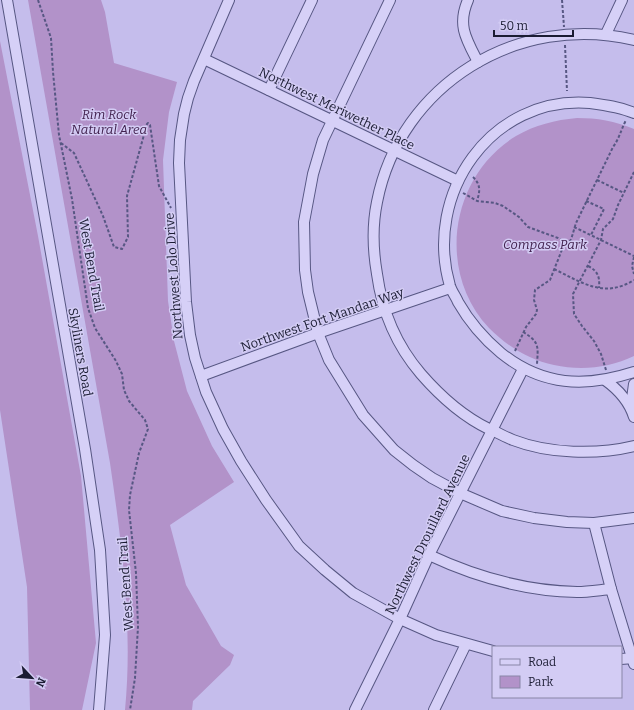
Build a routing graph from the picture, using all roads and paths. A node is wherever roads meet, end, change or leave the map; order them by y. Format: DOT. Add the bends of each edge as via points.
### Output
graph roads {
  1 [pos="7,0"];
  2 [pos="38,0"];
  3 [pos="229,0"];
  4 [pos="312,0"];
  5 [pos="390,0"];
  6 [pos="468,0"];
  7 [pos="622,0"];
  8 [pos="606,34"];
  9 [pos="634,40"];
  10 [pos="204,59"];
  11 [pos="478,62"];
  12 [pos="269,90"];
  13 [pos="631,114"];
  14 [pos="332,120"];
  15 [pos="60,143"];
  16 [pos="395,151"];
  17 [pos="634,172"];
  18 [pos="469,174"];
  19 [pos="597,180"];
  20 [pos="458,181"];
  21 [pos="624,193"];
  22 [pos="452,195"];
  23 [pos="476,201"];
  24 [pos="586,201"];
  25 [pos="172,210"];
  26 [pos="574,227"];
  27 [pos="591,235"];
  28 [pos="601,240"];
  29 [pos="565,242"];
  30 [pos="634,257"];
  31 [pos="588,266"];
  32 [pos="554,269"];
  33 [pos="634,274"];
  34 [pos="634,280"];
  35 [pos="580,282"];
  36 [pos="450,288"];
  37 [pos="599,288"];
  38 [pos="386,311"];
  39 [pos="523,332"];
  40 [pos="318,333"];
  41 [pos="512,362"];
  42 [pos="523,369"];
  43 [pos="634,372"];
  44 [pos="537,375"];
  45 [pos="202,376"];
  46 [pos="606,380"];
  47 [pos="634,384"];
  48 [pos="631,406"];
  49 [pos="634,417"];
  50 [pos="492,430"];
  51 [pos="634,446"];
  52 [pos="460,493"];
  53 [pos="634,518"];
  54 [pos="594,523"];
  55 [pos="429,555"];
  56 [pos="611,589"];
  57 [pos="400,619"];
  58 [pos="466,644"];
  59 [pos="492,651"];
  60 [pos="622,660"];
  61 [pos="633,660"];
  62 [pos="437,709"];
  63 [pos="99,710"];
  64 [pos="130,710"];
  65 [pos="355,710"];
  1 -- 63 [label="street, Skyliners Road" via="100,550 105,635"];
  2 -- 15 [label="path, West Bend Trail" via="52,38 54,94"];
  3 -- 10 [label="street, Northwest Lolo Drive"];
  4 -- 12 [label="street"];
  5 -- 14 [label="street"];
  6 -- 11 [label="street" via="463,13 463,30"];
  7 -- 8 [label="street"];
  8 -- 9 [label="street"];
  8 -- 11 [label="street" via="576,33 535,39 502,50"];
  10 -- 12 [label="street, Northwest Meriwether Place"];
  10 -- 45 [label="street, Northwest Lolo Drive" via="184,114 179,163 189,328 195,358"];
  11 -- 16 [label="street" via="454,78 428,102 404,133"];
  12 -- 14 [label="street, Northwest Meriwether Place"];
  13 -- 19 [label="path"];
  13 -- 20 [label="street" via="609,105 578,102 547,106 529,112 498,130 473,156"];
  14 -- 16 [label="street, Northwest Meriwether Place"];
  14 -- 40 [label="street" via="313,174 304,222 305,270"];
  15 -- 25 [label="path" via="74,153 103,216 114,247 122,249 128,237 127,196 148,123 159,186"];
  15 -- 64 [label="path, West Bend Trail" via="72,199 88,308 95,328 122,374 124,390 129,401 145,420 148,429 134,474 129,510 136,573 138,627"];
  16 -- 20 [label="street, Northwest Meriwether Place"];
  16 -- 38 [label="street" via="382,181 374,225 378,285"];
  17 -- 21 [label="path"];
  18 -- 23 [label="path" via="479,185"];
  19 -- 21 [label="path"];
  19 -- 24 [label="path"];
  20 -- 22 [label="street"];
  21 -- 28 [label="path" via="613,219 602,231"];
  22 -- 23 [label="path" via="462,192"];
  22 -- 36 [label="street" via="444,239"];
  23 -- 29 [label="path" via="503,206 528,227"];
  24 -- 26 [label="path"];
  24 -- 27 [label="path" via="604,209"];
  26 -- 27 [label="path"];
  26 -- 29 [label="path" via="572,238"];
  27 -- 28 [label="path"];
  28 -- 30 [label="path"];
  28 -- 31 [label="path"];
  29 -- 32 [label="path"];
  30 -- 33 [label="path"];
  31 -- 35 [label="path"];
  31 -- 37 [label="path" via="598,274"];
  32 -- 35 [label="path"];
  32 -- 39 [label="path" via="550,280 535,290 536,314"];
  34 -- 37 [label="path" via="618,288"];
  35 -- 37 [label="path"];
  35 -- 46 [label="path" via="573,294 574,314 601,354"];
  36 -- 38 [label="street, Northwest Fort Mandan Way"];
  36 -- 41 [label="street" via="475,329"];
  38 -- 40 [label="street, Northwest Fort Mandan Way"];
  38 -- 50 [label="street" via="402,348 430,385 464,414"];
  39 -- 41 [label="path"];
  39 -- 44 [label="path" via="536,342 538,348"];
  40 -- 45 [label="street, Northwest Fort Mandan Way"];
  40 -- 52 [label="street" via="329,360 344,385 378,433 413,465"];
  41 -- 42 [label="street"];
  42 -- 44 [label="street"];
  42 -- 50 [label="street, Northwest Drouillard Avenue"];
  43 -- 46 [label="street"];
  44 -- 46 [label="street" via="566,382"];
  45 -- 57 [label="street, Northwest Lolo Drive" via="206,392 241,461 299,546 353,592"];
  46 -- 48 [label="street"];
  47 -- 48 [label="street"];
  48 -- 49 [label="street"];
  50 -- 51 [label="street" via="520,442 565,451 604,451"];
  50 -- 52 [label="street, Northwest Drouillard Avenue"];
  52 -- 54 [label="street" via="502,511 534,518"];
  52 -- 55 [label="street, Northwest Drouillard Avenue"];
  53 -- 54 [label="street"];
  54 -- 56 [label="street"];
  55 -- 56 [label="street" via="457,568 519,586 579,592"];
  55 -- 57 [label="street, Northwest Drouillard Avenue"];
  56 -- 61 [label="street"];
  57 -- 58 [label="street, Northwest Lolo Drive" via="436,635"];
  57 -- 65 [label="street, Northwest Drouillard Avenue"];
  58 -- 59 [label="street, Northwest Lolo Drive"];
  58 -- 62 [label="street"];
  60 -- 61 [label="street"];
}
